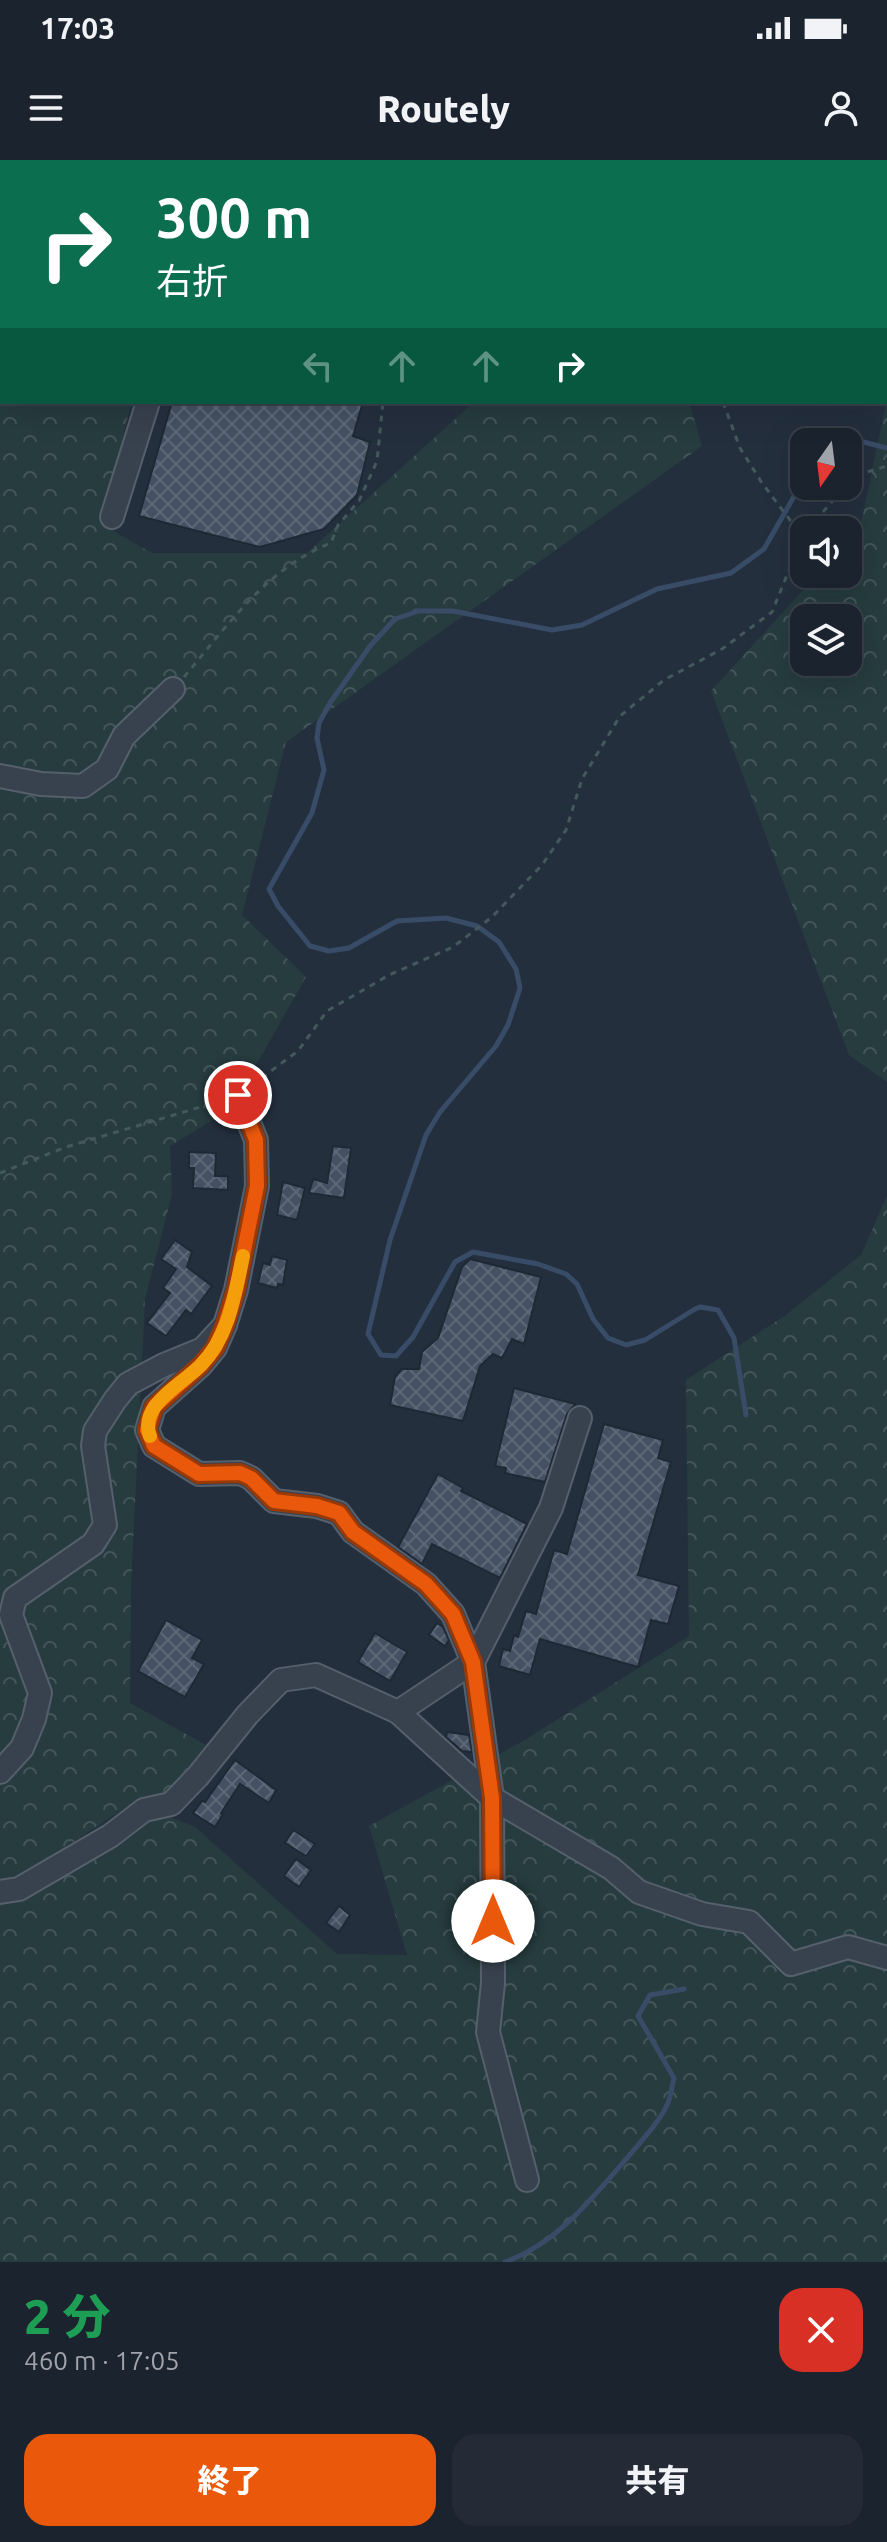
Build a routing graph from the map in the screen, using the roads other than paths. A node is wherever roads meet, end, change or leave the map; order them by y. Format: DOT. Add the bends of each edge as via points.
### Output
graph roads {
  1 [pos="147,404"];
  2 [pos="112,517"];
  3 [pos="173,689"];
  4 [pos="0,776"];
  5 [pos="238,1095"];
  6 [pos="225,1325"];
  7 [pos="580,1418"];
  8 [pos="473,1662"];
  9 [pos="398,1712"];
  10 [pos="0,1772"];
  11 [pos="492,1798"];
  12 [pos="0,1892"];
  13 [pos="887,1958"];
  14 [pos="527,2180"];
  1 -- 2 [label="street"];
  3 -- 4 [label="street" via="124,736 107,769 83,786"];
  5 -- 6 [label="street" via="256,1140 257,1186"];
  6 -- 8 [label="street" via="201,1365 154,1407 147,1430 154,1446 199,1474 240,1473 274,1501 339,1513 353,1532 426,1584 453,1614"];
  6 -- 10 [label="street" via="203,1349 128,1384 95,1431 105,1525 93,1544 15,1598 11,1615 40,1693 22,1748"];
  7 -- 8 [label="street" via="551,1508"];
  8 -- 9 [label="street"];
  8 -- 11 [label="street"];
  9 -- 11 [label="street"];
  9 -- 12 [label="street" via="316,1675 281,1680 171,1804 144,1810 19,1889"];
  11 -- 13 [label="street" via="611,1868 639,1892 702,1914 749,1922 791,1964 848,1947"];
  11 -- 14 [label="street" via="493,1983 488,2032"];
}
